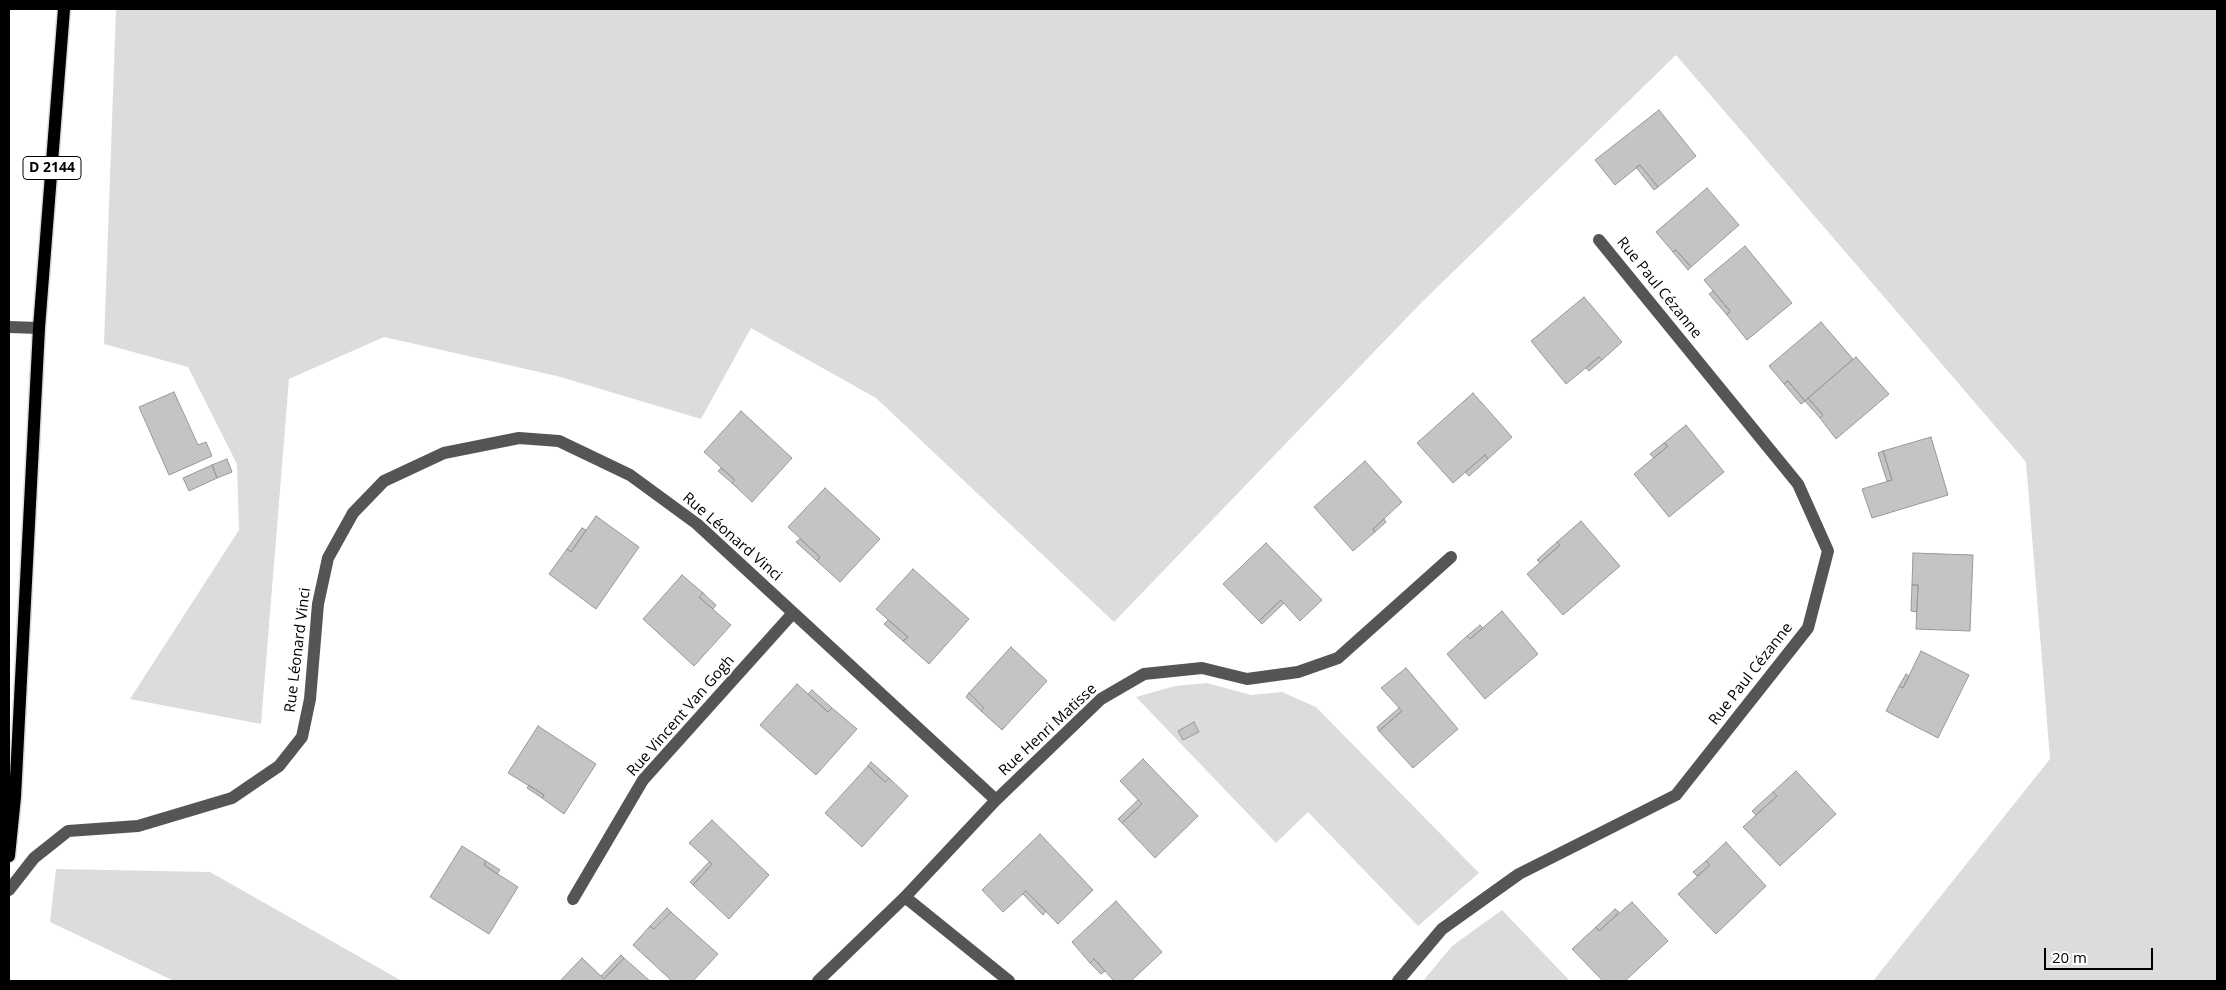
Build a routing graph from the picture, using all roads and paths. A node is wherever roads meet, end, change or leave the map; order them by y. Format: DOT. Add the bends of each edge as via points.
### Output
graph roads {
  1 [pos="64,9"];
  2 [pos="1599,240"];
  3 [pos="9,327"];
  4 [pos="39,328"];
  5 [pos="1450,557"];
  6 [pos="793,613"];
  7 [pos="996,800"];
  8 [pos="9,856"];
  9 [pos="9,890"];
  10 [pos="905,897"];
  11 [pos="573,899"];
  12 [pos="818,981"];
  13 [pos="1009,981"];
  14 [pos="1398,981"];
  1 -- 4 [label="main road, D 2144"];
  2 -- 14 [label="street, Rue Paul Cézanne" via="1798,484 1828,551 1808,628 1676,795 1519,874 1442,929"];
  3 -- 4 [label="street"];
  4 -- 8 [label="main road, D 2144"];
  5 -- 7 [label="street, Rue Henri Matisse" via="1338,658 1298,672 1247,679 1202,668 1144,674 1102,699"];
  6 -- 7 [label="street, Rue Léonard Vinci"];
  6 -- 9 [label="street, Rue Léonard Vinci" via="698,524 630,475 559,440 518,438 444,453 384,480 353,514 328,558 318,604 310,699 302,737 280,766 232,798 138,826 68,831 34,858"];
  6 -- 11 [label="street, Rue Vincent Van Gogh" via="643,780"];
  7 -- 10 [label="street, Rue Henri Matisse"];
  10 -- 12 [label="street, Rue Henri Matisse"];
  10 -- 13 [label="street"];
}
